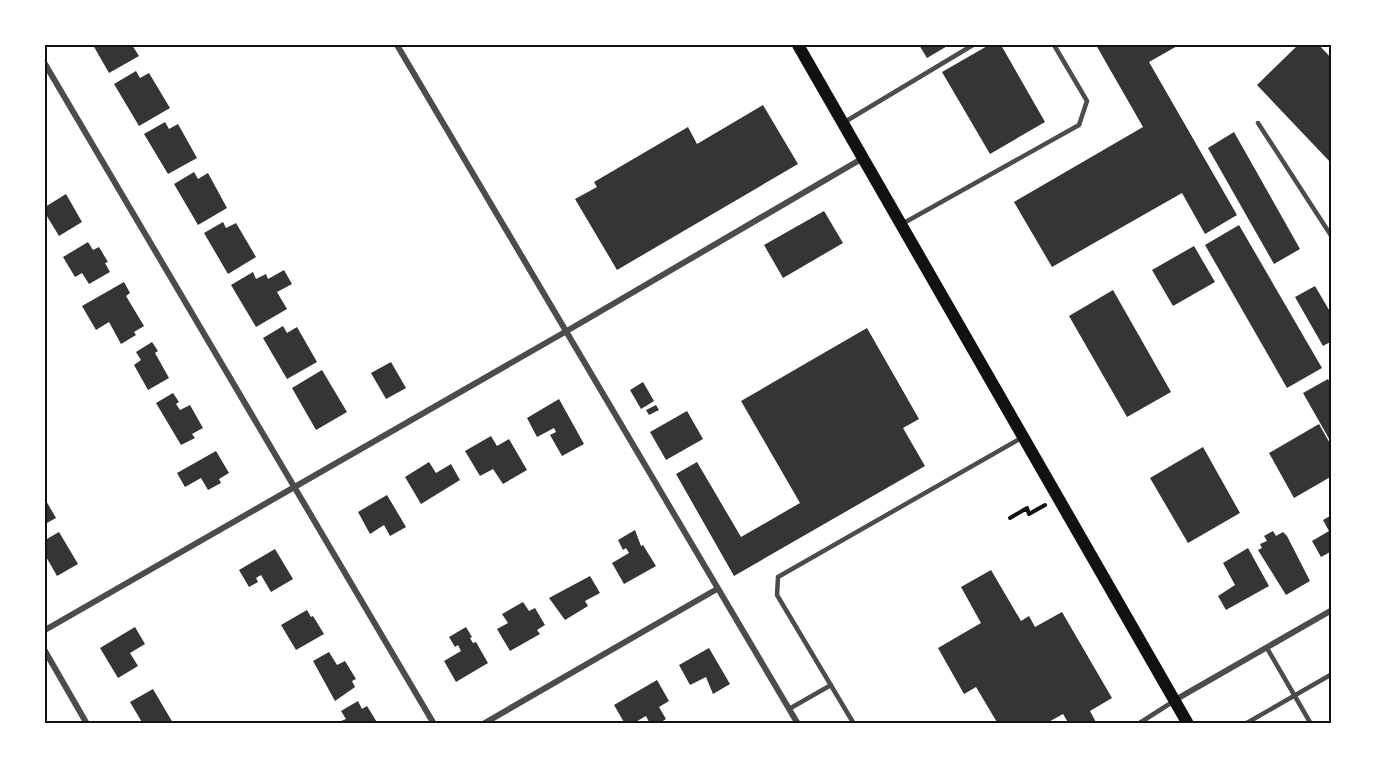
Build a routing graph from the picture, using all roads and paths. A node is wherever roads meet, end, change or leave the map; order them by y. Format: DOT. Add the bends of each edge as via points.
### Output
graph roads {
  1 [pos="397,45"];
  2 [pos="798,45"];
  3 [pos="973,45"];
  4 [pos="1054,45"];
  5 [pos="45,64"];
  6 [pos="843,123"];
  7 [pos="1258,123"];
  8 [pos="863,158"];
  9 [pos="902,224"];
  10 [pos="1332,237"];
  11 [pos="566,332"];
  12 [pos="1023,437"];
  13 [pos="294,487"];
  14 [pos="1058,498"];
  15 [pos="1010,518"];
  16 [pos="717,589"];
  17 [pos="1332,610"];
  18 [pos="45,630"];
  19 [pos="1267,648"];
  20 [pos="45,651"];
  21 [pos="1332,674"];
  22 [pos="831,685"];
  23 [pos="1294,696"];
  24 [pos="1174,700"];
  25 [pos="789,709"];
  26 [pos="87,724"];
  27 [pos="434,724"];
  28 [pos="483,724"];
  29 [pos="798,724"];
  30 [pos="854,724"];
  31 [pos="1138,724"];
  32 [pos="1188,724"];
  33 [pos="1245,724"];
  34 [pos="1311,724"];
  1 -- 11 [label="street"];
  2 -- 6 [label="main road"];
  3 -- 6 [label="lane"];
  4 -- 9 [label="lane" via="1087,101 1079,125"];
  5 -- 13 [label="street"];
  6 -- 8 [label="main road"];
  7 -- 10 [label="lane"];
  8 -- 9 [label="main road"];
  8 -- 11 [label="street"];
  9 -- 12 [label="main road"];
  11 -- 13 [label="street"];
  11 -- 16 [label="street"];
  12 -- 14 [label="main road"];
  12 -- 22 [label="lane" via="778,577 777,595"];
  13 -- 18 [label="street"];
  13 -- 27 [label="street"];
  14 -- 15 [label="path" via="1029,514 1027,508"];
  14 -- 24 [label="main road"];
  16 -- 25 [label="street"];
  16 -- 28 [label="street"];
  17 -- 19 [label="street"];
  19 -- 23 [label="lane"];
  19 -- 24 [label="street"];
  20 -- 26 [label="street"];
  21 -- 23 [label="lane"];
  22 -- 25 [label="lane"];
  22 -- 30 [label="lane"];
  23 -- 33 [label="lane"];
  23 -- 34 [label="lane"];
  24 -- 31 [label="lane"];
  24 -- 32 [label="main road"];
  25 -- 29 [label="street"];
}
